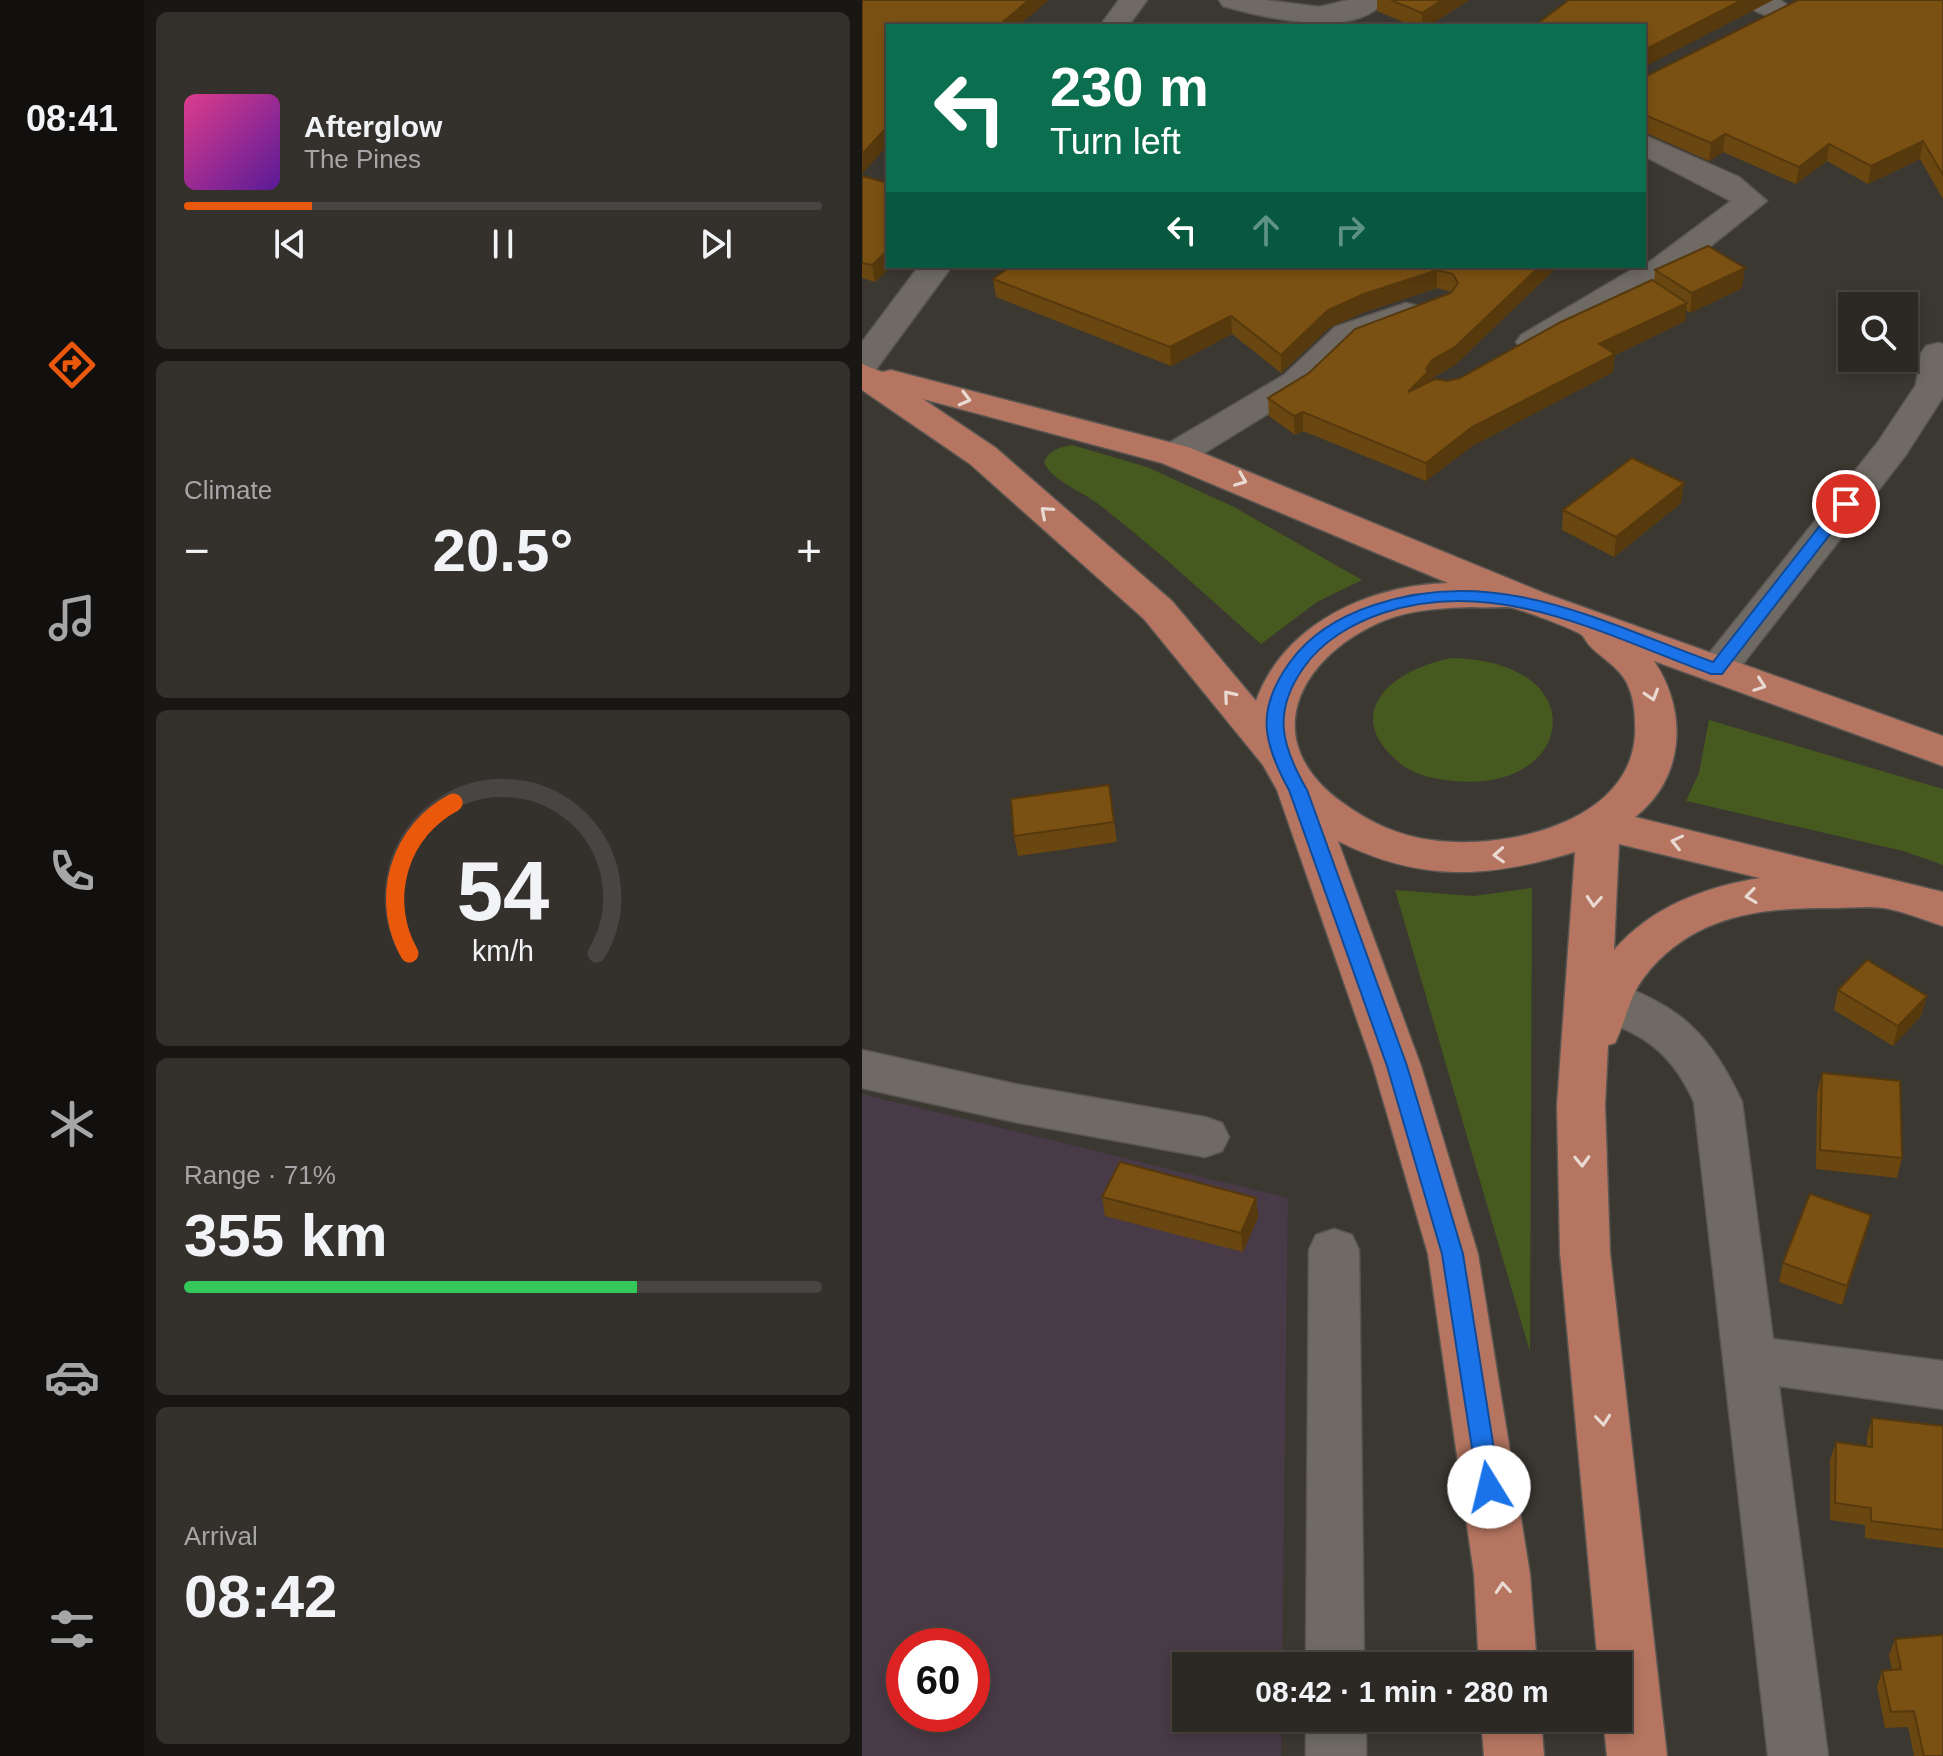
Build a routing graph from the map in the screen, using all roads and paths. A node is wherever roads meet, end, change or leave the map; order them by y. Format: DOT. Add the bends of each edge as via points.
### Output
graph roads {
  1 [pos="1133,0"];
  2 [pos="1233,0"];
  3 [pos="1371,0"];
  4 [pos="1328,22"];
  5 [pos="1115,24"];
  6 [pos="1646,145"];
  7 [pos="935,268"];
  8 [pos="1438,301"];
  9 [pos="1938,353"];
  10 [pos="1501,358"];
  11 [pos="862,365"];
  12 [pos="862,373"];
  13 [pos="1175,455"];
  14 [pos="1530,602"];
  15 [pos="1581,621"];
  16 [pos="1717,670"];
  17 [pos="1943,752"];
  18 [pos="1288,773"];
  19 [pos="1599,824"];
  20 [pos="1885,892"];
  21 [pos="1943,909"];
  22 [pos="1605,998"];
  23 [pos="862,1069"];
  24 [pos="1581,1105"];
  25 [pos="1205,1137"];
  26 [pos="1334,1250"];
  27 [pos="1748,1359"];
  28 [pos="1943,1385"];
  29 [pos="1335,1652"];
  30 [pos="1507,1652"];
  31 [pos="1336,1732"];
  32 [pos="1512,1732"];
  33 [pos="1336,1756"];
  34 [pos="1514,1756"];
  35 [pos="1637,1756"];
  36 [pos="1798,1756"];
  1 -- 5 [label="street"];
  2 -- 4 [label="street"];
  3 -- 4 [label="street"];
  6 -- 10 [label="street" via="1728,184 1751,201 1675,258"];
  7 -- 11 [label="street"];
  8 -- 13 [label="street" via="1344,336 1313,370"];
  9 -- 16 [label="street" via="1933,385 1892,448"];
  12 -- 13 [label="main road, one-way"];
  18 -- 12 [label="main road, one-way" via="1158,610 983,456"];
  13 -- 14 [label="main road, one-way"];
  14 -- 15 [label="main road"];
  14 -- 18 [label="main road" via="1473,594 1411,598 1354,617 1309,648 1281,687 1274,712"];
  15 -- 16 [label="main road"];
  15 -- 19 [label="main road, one-way" via="1623,649 1651,686 1660,727 1650,769 1621,807"];
  16 -- 17 [label="main road, one-way"];
  19 -- 18 [label="main road, one-way" via="1516,854 1451,858 1383,845 1326,817"];
  30 -- 18 [label="main road, one-way" via="1502,1574 1453,1254 1397,1066"];
  20 -- 19 [label="main road, one-way"];
  19 -- 24 [label="main road, one-way"];
  20 -- 21 [label="main road"];
  20 -- 22 [label="main road, one-way" via="1771,893 1714,902 1668,925 1631,960"];
  22 -- 24 [label="main road"];
  22 -- 27 [label="street" via="1670,1029 1703,1064 1718,1102"];
  23 -- 25 [label="street"];
  24 -- 35 [label="main road, one-way" via="1585,1253"];
  26 -- 29 [label="street"];
  27 -- 28 [label="street"];
  27 -- 36 [label="street"];
  31 -- 33 [label="street"];
  32 -- 34 [label="main road"];
}
